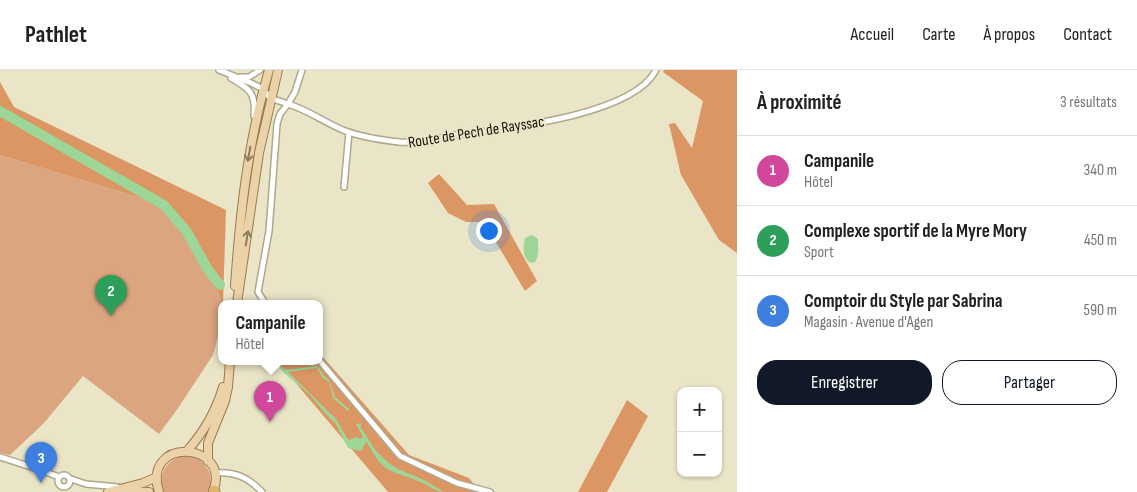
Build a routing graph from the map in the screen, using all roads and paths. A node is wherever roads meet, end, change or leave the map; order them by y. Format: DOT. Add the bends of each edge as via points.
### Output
graph roads {
  1 [pos="218,70"];
  2 [pos="260,70"];
  3 [pos="269,70"];
  4 [pos="278,70"];
  5 [pos="302,70"];
  6 [pos="656,70"];
  7 [pos="264,89"];
  8 [pos="270,98"];
  9 [pos="288,104"];
  10 [pos="349,132"];
  11 [pos="254,133"];
  12 [pos="344,187"];
  13 [pos="236,300"];
  14 [pos="236,300"];
  15 [pos="263,300"];
  16 [pos="229,365"];
  17 [pos="230,365"];
  18 [pos="323,365"];
  19 [pos="187,451"];
  20 [pos="0,457"];
  21 [pos="208,461"];
  22 [pos="215,474"];
  23 [pos="157,477"];
  24 [pos="59,478"];
  25 [pos="71,479"];
  26 [pos="126,488"];
  27 [pos="214,491"];
  28 [pos="109,492"];
  29 [pos="149,492"];
  30 [pos="159,492"];
  31 [pos="262,492"];
  32 [pos="490,492"];
  1 -- 2 [label="street" via="245,78"];
  1 -- 7 [label="street"];
  1 -- 11 [label="street" via="253,94"];
  3 -- 7 [label="main road"];
  4 -- 8 [label="main road"];
  5 -- 9 [label="street"];
  6 -- 10 [label="street, Route de Pech de Rayssac" via="643,86 628,96 566,117 401,143"];
  7 -- 8 [label="street"];
  7 -- 11 [label="main road"];
  8 -- 9 [label="street, Route de Pech de Rayssac"];
  14 -- 8 [label="main road, one-way"];
  9 -- 10 [label="street, Route de Pech de Rayssac"];
  9 -- 15 [label="street" via="277,124 269,230 258,292"];
  10 -- 12 [label="street"];
  11 -- 13 [label="main road, one-way" via="241,210"];
  16 -- 19 [label="main road" via="210,420"];
  17 -- 21 [label="main road" via="228,387 208,443"];
  18 -- 32 [label="street" via="400,456 457,483"];
  19 -- 21 [label="main road" via="195,452"];
  19 -- 23 [label="main road" via="178,452 163,462"];
  20 -- 24 [label="street"];
  21 -- 22 [label="main road"];
  22 -- 27 [label="main road"];
  22 -- 31 [label="street" via="242,476"];
  23 -- 26 [label="main road"];
  23 -- 30 [label="main road"];
  24 -- 25 [label="street" via="66,475"];
  24 -- 25 [label="street" via="58,483 62,487 68,486"];
  25 -- 26 [label="street" via="86,484"];
  26 -- 28 [label="main road"];
  28 -- 29 [label="main road"];
}
